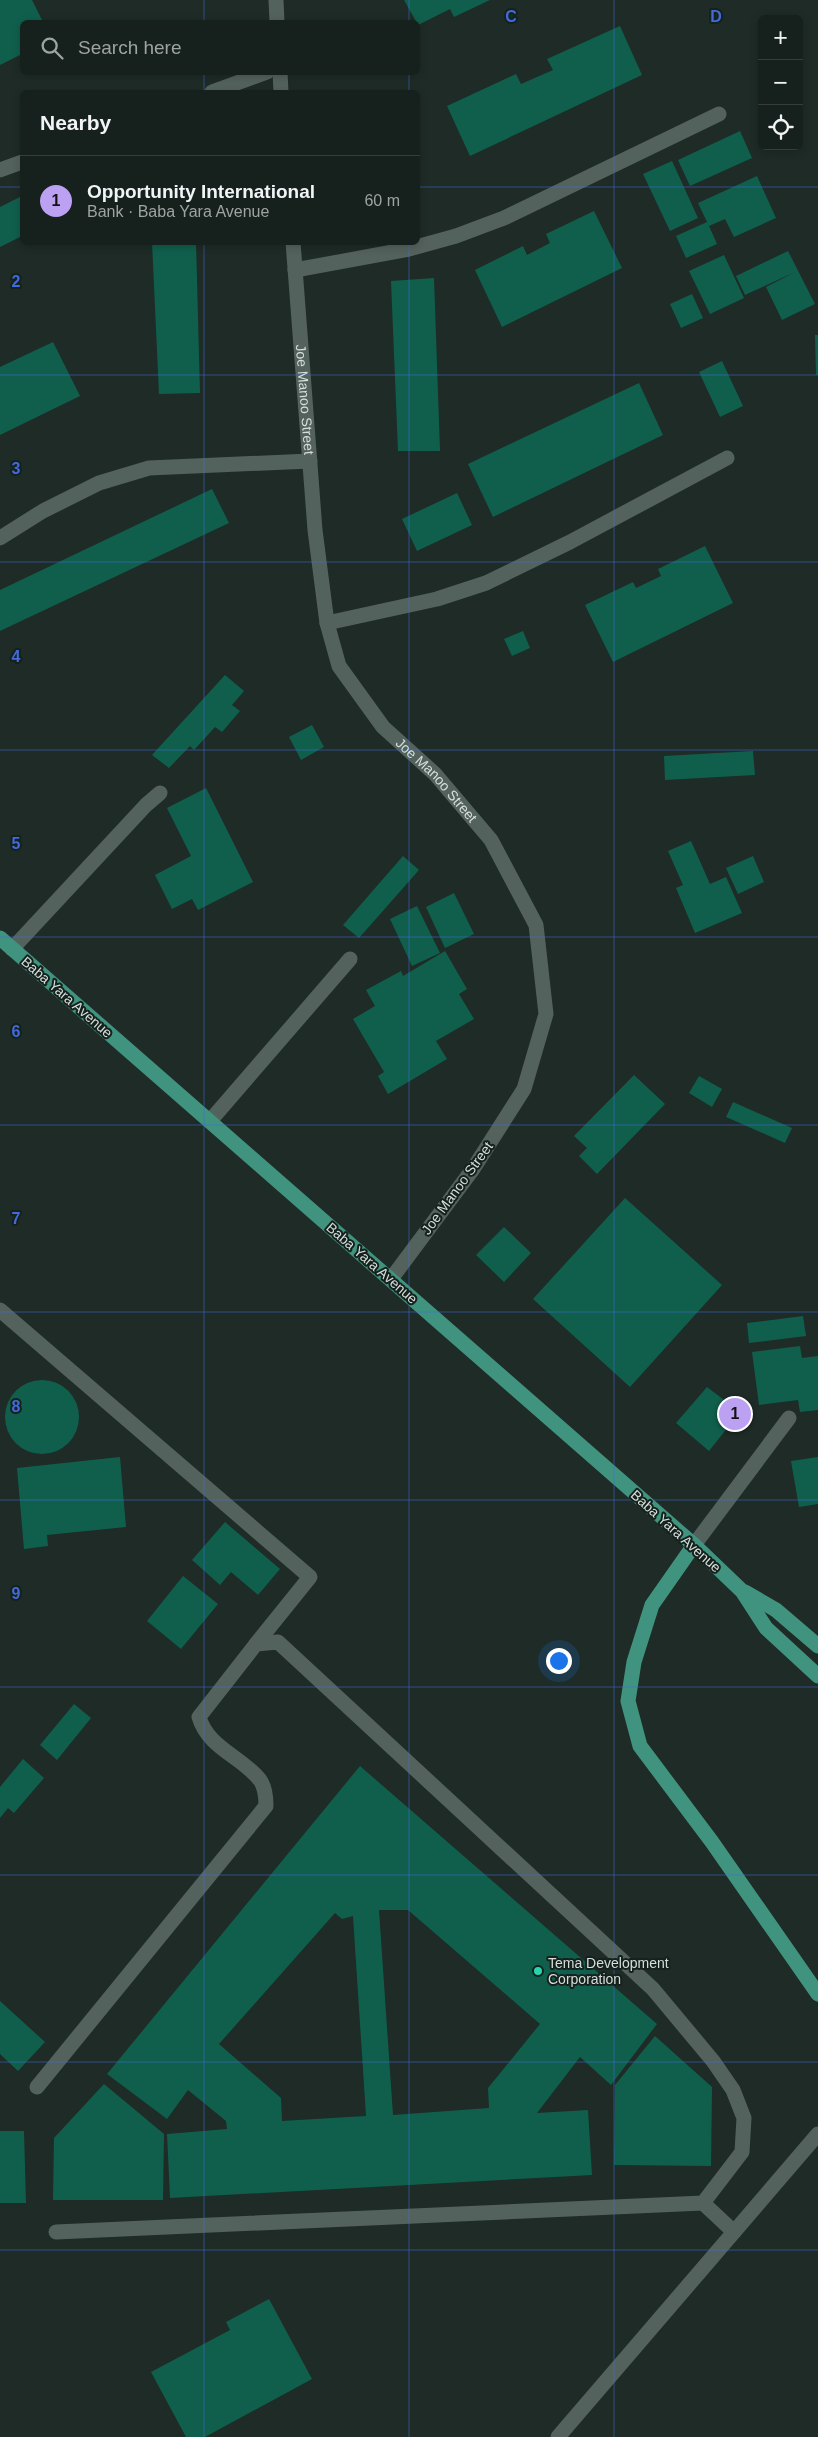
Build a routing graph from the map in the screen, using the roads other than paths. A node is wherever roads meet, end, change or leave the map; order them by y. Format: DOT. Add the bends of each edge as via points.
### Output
graph roads {
  1 [pos="276,0"];
  2 [pos="277,20"];
  3 [pos="259,75"];
  4 [pos="280,75"];
  5 [pos="218,90"];
  6 [pos="281,90"];
  7 [pos="719,114"];
  8 [pos="20,163"];
  9 [pos="0,170"];
  10 [pos="293,245"];
  11 [pos="295,270"];
  12 [pos="727,458"];
  13 [pos="310,462"];
  14 [pos="0,538"];
  15 [pos="327,623"];
  16 [pos="160,793"];
  17 [pos="0,938"];
  18 [pos="12,949"];
  19 [pos="350,959"];
  20 [pos="210,1121"];
  21 [pos="391,1279"];
  22 [pos="0,1310"];
  23 [pos="789,1418"];
  24 [pos="694,1545"];
  25 [pos="742,1591"];
  26 [pos="256,1644"];
  27 [pos="818,1646"];
  28 [pos="818,1676"];
  29 [pos="818,1994"];
  30 [pos="36,2087"];
  31 [pos="818,2134"];
  32 [pos="703,2202"];
  33 [pos="56,2232"];
  34 [pos="734,2232"];
  35 [pos="558,2437"];
  1 -- 2 [label="street"];
  3 -- 5 [label="street"];
  4 -- 6 [label="street"];
  7 -- 11 [label="street" via="504,218 456,236"];
  8 -- 9 [label="street"];
  10 -- 11 [label="street, Joe Manoo Street"];
  11 -- 13 [label="street, Joe Manoo Street"];
  12 -- 15 [label="street" via="486,583 436,599"];
  13 -- 14 [label="street" via="149,468 99,483 43,511"];
  13 -- 15 [label="street, Joe Manoo Street"];
  15 -- 21 [label="street, Joe Manoo Street" via="339,666 383,727 435,774 491,840 536,924 546,1014 524,1089 473,1169"];
  16 -- 18 [label="street"];
  17 -- 18 [label="main road, Baba Yara Avenue"];
  18 -- 20 [label="main road, Baba Yara Avenue"];
  19 -- 20 [label="street"];
  20 -- 21 [label="main road, Baba Yara Avenue"];
  21 -- 24 [label="main road, Baba Yara Avenue"];
  22 -- 26 [label="street" via="310,1577"];
  23 -- 24 [label="street"];
  24 -- 25 [label="main road, Baba Yara Avenue"];
  24 -- 29 [label="main road" via="652,1605 634,1662 628,1701 640,1746 712,1842"];
  25 -- 27 [label="main road, Baba Yara Avenue" via="776,1610"];
  25 -- 28 [label="main road, Baba Yara Avenue" via="766,1628"];
  26 -- 30 [label="street" via="199,1717 209,1738 260,1780 266,1806"];
  26 -- 32 [label="street" via="278,1642 653,1990 713,2061 733,2090 744,2118 742,2152"];
  31 -- 34 [label="street"];
  32 -- 33 [label="street"];
  32 -- 34 [label="street"];
  34 -- 35 [label="street"];
}
